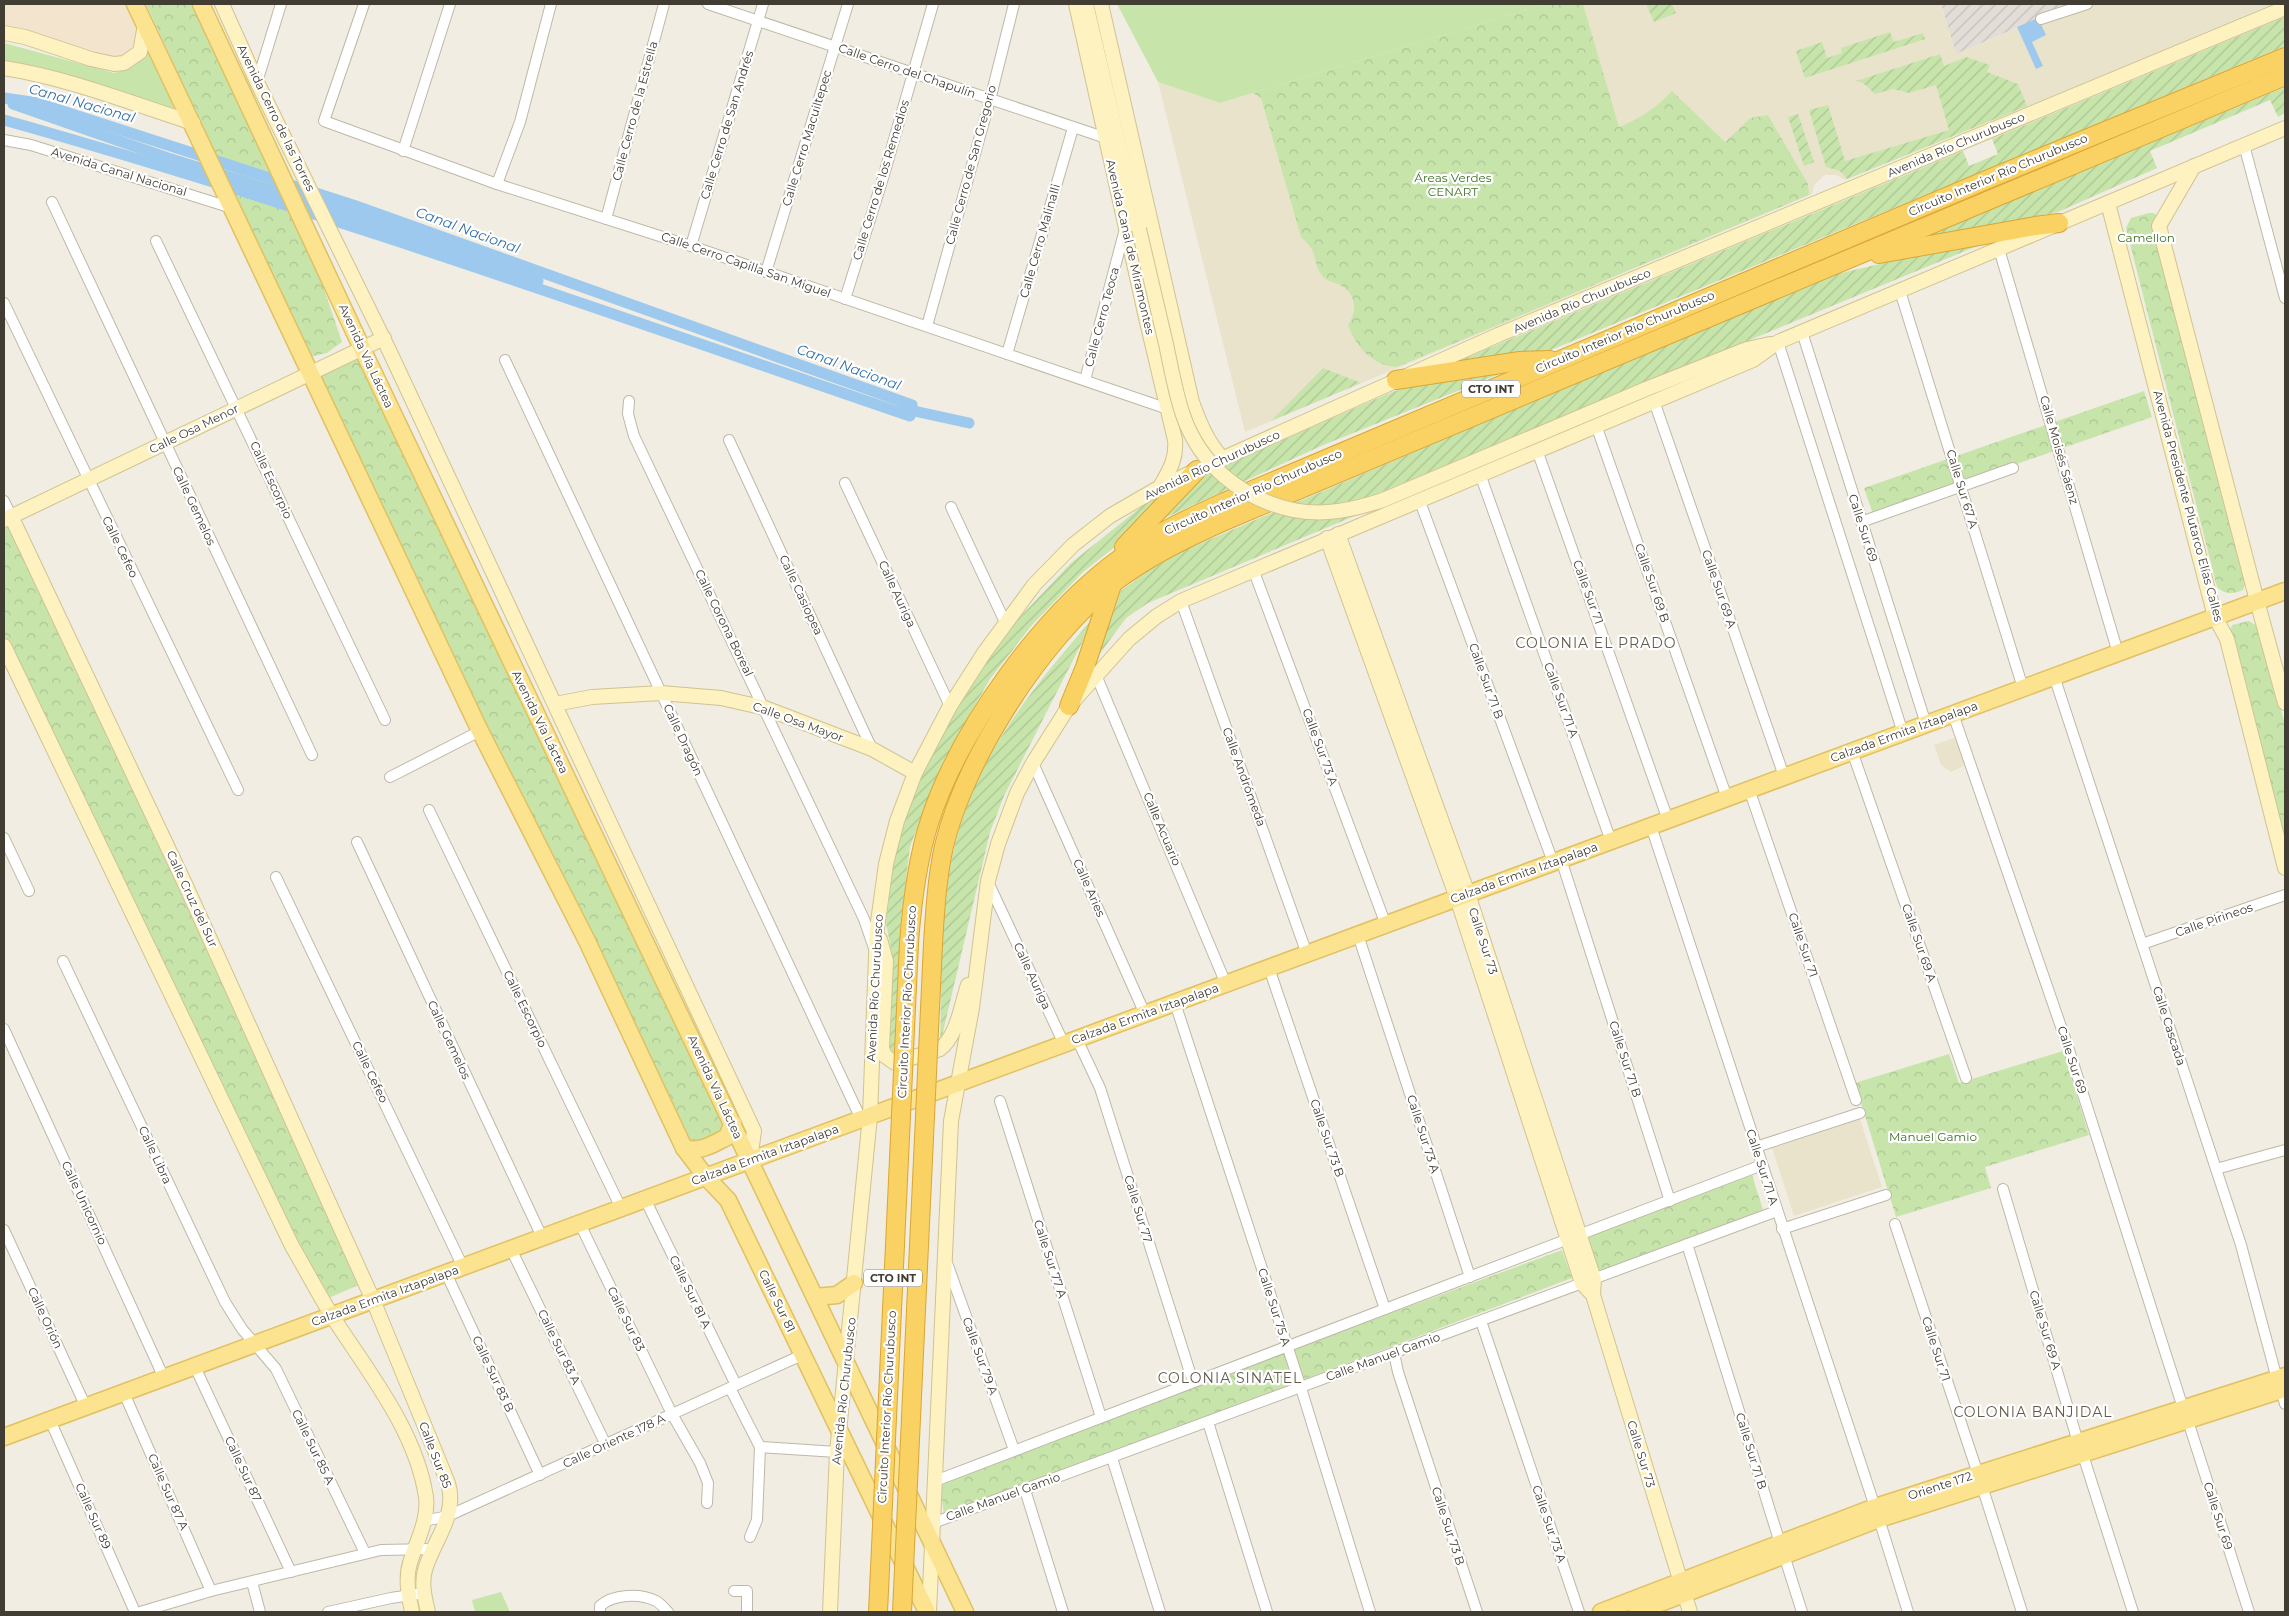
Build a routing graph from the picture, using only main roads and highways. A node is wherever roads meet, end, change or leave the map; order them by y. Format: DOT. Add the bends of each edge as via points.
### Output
graph roads {
  1 [pos="135,4"];
  2 [pos="202,4"];
  3 [pos="222,4"];
  4 [pos="1076,4"];
  5 [pos="1086,4"];
  6 [pos="1101,4"];
  7 [pos="2285,8"];
  8 [pos="145,25"];
  9 [pos="4,33"];
  10 [pos="2285,57"];
  11 [pos="4,68"];
  12 [pos="1102,73"];
  13 [pos="2285,76"];
  14 [pos="1102,116"];
  15 [pos="193,123"];
  16 [pos="2285,128"];
  17 [pos="2194,166"];
  18 [pos="2108,203"];
  19 [pos="2059,223"];
  20 [pos="306,225"];
  21 [pos="1133,226"];
  22 [pos="332,232"];
  23 [pos="1840,262"];
  24 [pos="1141,289"];
  25 [pos="1167,290"];
  26 [pos="1174,317"];
  27 [pos="1147,322"];
  28 [pos="384,338"];
  29 [pos="1778,342"];
  30 [pos="362,348"];
  31 [pos="1558,360"];
  32 [pos="310,373"];
  33 [pos="1396,380"];
  34 [pos="1222,458"];
  35 [pos="1198,470"];
  36 [pos="1160,487"];
  37 [pos="7,518"];
  38 [pos="1332,536"];
  39 [pos="1110,576"];
  40 [pos="2285,591"];
  41 [pos="2257,601"];
  42 [pos="2215,617"];
  43 [pos="4,646"];
  44 [pos="2285,703"];
  45 [pos="555,704"];
  46 [pos="1069,706"];
  47 [pos="915,773"];
  48 [pos="2285,868"];
  49 [pos="1462,896"];
  50 [pos="877,929"];
  51 [pos="977,959"];
  52 [pos="958,1084"];
  53 [pos="865,1118"];
  54 [pos="733,1122"];
  55 [pos="684,1148"];
  56 [pos="750,1160"];
  57 [pos="706,1177"];
  58 [pos="854,1283"];
  59 [pos="815,1298"];
  60 [pos="373,1300"];
  61 [pos="332,1316"];
  62 [pos="847,1364"];
  63 [pos="2283,1388"];
  64 [pos="840,1431"];
  65 [pos="4,1437"];
  66 [pos="932,1545"];
  67 [pos="1682,1587"];
  68 [pos="412,1612"];
  69 [pos="428,1612"];
  70 [pos="830,1612"];
  71 [pos="878,1612"];
  72 [pos="902,1612"];
  73 [pos="928,1612"];
  74 [pos="965,1612"];
  75 [pos="1601,1612"];
  76 [pos="1638,1612"];
  77 [pos="1690,1612"];
  1 -- 8 [label="main road"];
  2 -- 20 [label="main road, Avenida Cerro de las Torres"];
  3 -- 22 [label="main road, Avenida Cerro de las Torres"];
  4 -- 14 [label="main road, Avenida Canal de Miramontes"];
  5 -- 12 [label="main road, Avenida Canal de Miramontes"];
  6 -- 25 [label="main road"];
  7 -- 33 [label="main road, Avenida Río Churubusco / CTO INT"];
  8 -- 9 [label="main road" via="140,52 124,63 114,64"];
  8 -- 15 [label="main road"];
  10 -- 31 [label="highway, Circuito Interior Río Churubusco / CTO INT"];
  11 -- 15 [label="main road" via="90,89"];
  12 -- 14 [label="main road"];
  12 -- 21 [label="main road, Avenida Canal de Miramontes"];
  13 -- 23 [label="highway, Circuito Interior Río Churubusco / CTO INT"];
  14 -- 21 [label="main road, Avenida Canal de Miramontes"];
  15 -- 32 [label="main road"];
  16 -- 17 [label="main road"];
  17 -- 18 [label="main road"];
  17 -- 41 [label="main road" via="2159,226"];
  18 -- 19 [label="main road"];
  18 -- 42 [label="main road, Avenida Presidente Plutarco Elías Calles"];
  19 -- 23 [label="highway"];
  19 -- 29 [label="main road"];
  20 -- 30 [label="main road, Avenida Vía Láctea"];
  21 -- 24 [label="main road, Avenida Canal de Miramontes"];
  21 -- 29 [label="main road, bridge" via="1180,402 1194,439 1228,480 1252,496 1279,507 1318,513 1345,511 1370,504 1646,388 1747,349"];
  22 -- 28 [label="main road, Avenida Vía Láctea"];
  23 -- 39 [label="highway, Circuito Interior Río Churubusco / CTO INT" via="1193,535"];
  24 -- 25 [label="main road" via="1146,296 1154,298"];
  24 -- 27 [label="main road, Avenida Canal de Miramontes"];
  25 -- 26 [label="main road"];
  26 -- 27 [label="main road" via="1169,311 1158,308 1150,313"];
  26 -- 34 [label="main road" via="1192,402 1209,443"];
  27 -- 36 [label="main road, Avenida Canal de Miramontes" via="1176,450 1173,464"];
  28 -- 30 [label="main road, Calle Osa Menor"];
  28 -- 45 [label="main road, Avenida Vía Láctea"];
  29 -- 38 [label="main road" via="1753,360"];
  30 -- 32 [label="main road, Calle Osa Menor"];
  30 -- 54 [label="main road, Avenida Vía Láctea"];
  31 -- 33 [label="highway" via="1520,361"];
  31 -- 39 [label="highway, Circuito Interior Río Churubusco / CTO INT" via="1222,503 1142,543"];
  32 -- 37 [label="main road, Calle Osa Menor"];
  32 -- 55 [label="main road" via="480,731 587,941"];
  33 -- 34 [label="main road, Avenida Río Churubusco / CTO INT"];
  34 -- 35 [label="main road, Avenida Río Churubusco / CTO INT"];
  35 -- 36 [label="main road, Avenida Río Churubusco / CTO INT"];
  35 -- 39 [label="highway" via="1129,541"];
  36 -- 47 [label="main road, Avenida Río Churubusco / CTO INT" via="1110,516 1073,545 1034,585 950,706"];
  37 -- 60 [label="main road, Calle Cruz del Sur" via="186,886"];
  38 -- 46 [label="main road" via="1181,601 1157,616 1129,639"];
  38 -- 49 [label="main road, Calle Sur 73"];
  39 -- 46 [label="highway" via="1085,668"];
  39 -- 71 [label="highway, Circuito Interior Río Churubusco / CTO INT, bridge" via="1068,604 993,698 955,762 923,845 909,944"];
  39 -- 72 [label="highway, Circuito Interior Río Churubusco / CTO INT, bridge" via="1038,663 1003,714 974,767 944,846 933,944"];
  40 -- 41 [label="main road, Calzada Ermita Iztapalapa"];
  41 -- 42 [label="main road, Calzada Ermita Iztapalapa"];
  41 -- 44 [label="main road"];
  42 -- 48 [label="main road, Avenida Presidente Plutarco Elías Calles" via="2226,639"];
  42 -- 49 [label="main road, Calzada Ermita Iztapalapa"];
  43 -- 61 [label="main road" via="292,1246"];
  45 -- 47 [label="main road, Calle Osa Mayor" via="592,697 661,693 721,698 765,708 872,749"];
  45 -- 56 [label="main road, Avenida Vía Láctea" via="754,1131"];
  46 -- 51 [label="main road" via="1033,763 1004,824 988,881"];
  47 -- 50 [label="main road, Avenida Río Churubusco / CTO INT" via="891,843"];
  49 -- 52 [label="main road, Calzada Ermita Iztapalapa"];
  49 -- 67 [label="main road, Calle Sur 73" via="1593,1295"];
  50 -- 51 [label="main road" via="886,962 882,1048 885,1056 895,1063 940,1049 946,1044"];
  50 -- 53 [label="main road, Avenida Río Churubusco / CTO INT"];
  51 -- 52 [label="main road"];
  52 -- 53 [label="main road, Calzada Ermita Iztapalapa"];
  52 -- 66 [label="main road" via="951,1121"];
  53 -- 56 [label="main road, Calzada Ermita Iztapalapa"];
  53 -- 58 [label="main road, Avenida Río Churubusco / CTO INT"];
  54 -- 55 [label="main road" via="727,1137 700,1149"];
  54 -- 56 [label="main road, Avenida Vía Láctea"];
  55 -- 57 [label="main road"];
  56 -- 57 [label="main road, Calzada Ermita Iztapalapa"];
  56 -- 59 [label="main road"];
  57 -- 60 [label="main road, Calzada Ermita Iztapalapa"];
  57 -- 64 [label="main road, Calle Sur 81" via="728,1200"];
  58 -- 59 [label="main road" via="837,1295"];
  58 -- 62 [label="main road, Avenida Río Churubusco / CTO INT"];
  59 -- 62 [label="main road"];
  60 -- 61 [label="main road, Calzada Ermita Iztapalapa"];
  60 -- 69 [label="main road, Calle Sur 85" via="448,1483 448,1516 424,1571"];
  61 -- 65 [label="main road, Calzada Ermita Iztapalapa"];
  61 -- 68 [label="main road, Calle Sur 85" via="402,1428 424,1489 424,1521 409,1564"];
  62 -- 64 [label="main road, Avenida Río Churubusco / CTO INT"];
  62 -- 66 [label="main road"];
  63 -- 67 [label="main road, Oriente 172" via="2186,1414 1877,1513"];
  64 -- 70 [label="main road, Avenida Río Churubusco / CTO INT"];
  64 -- 73 [label="main road, Calle Sur 81"];
  66 -- 73 [label="main road"];
  66 -- 74 [label="main road"];
  67 -- 75 [label="main road, Oriente 172"];
  67 -- 76 [label="main road, Oriente 172"];
  67 -- 77 [label="main road, Calle Sur 73"];
}
